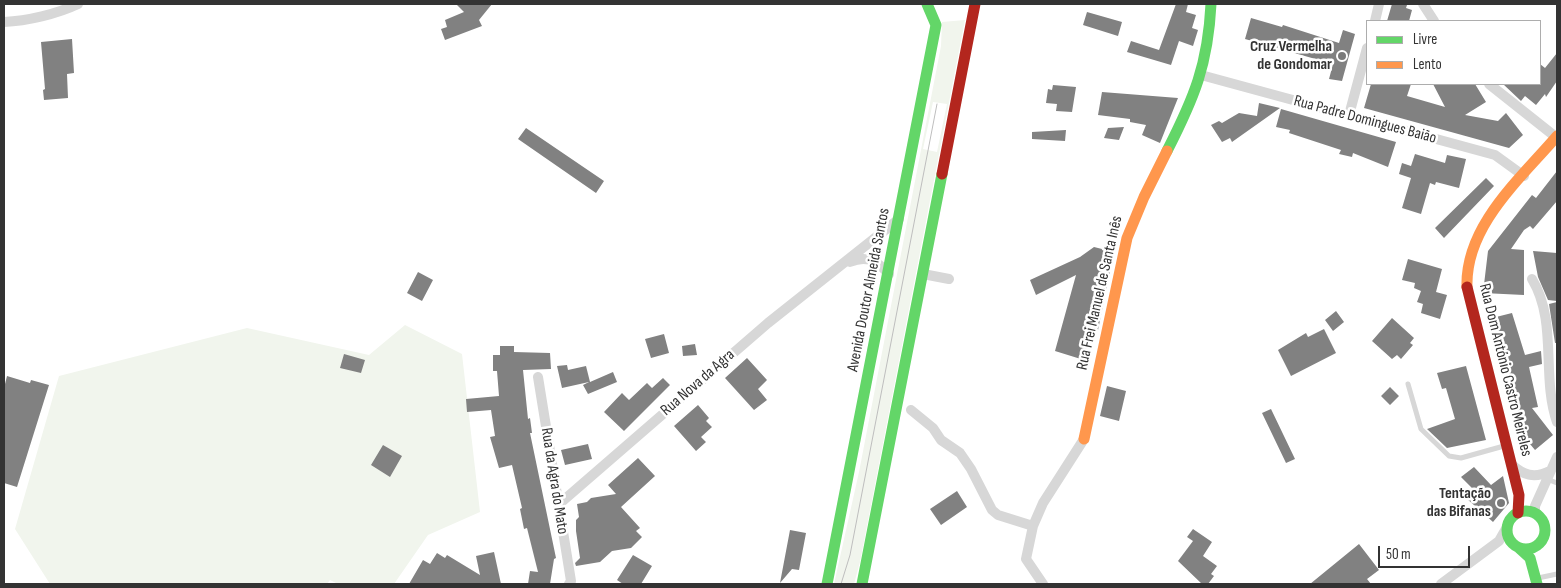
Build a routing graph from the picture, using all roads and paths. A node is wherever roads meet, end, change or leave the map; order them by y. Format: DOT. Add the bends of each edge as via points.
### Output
graph roads {
  1 [pos="78,4"];
  2 [pos="927,4"];
  3 [pos="975,4"];
  4 [pos="1212,4"];
  5 [pos="1379,4"];
  6 [pos="1423,4"];
  7 [pos="1374,20"];
  8 [pos="1433,20"];
  9 [pos="4,22"];
  10 [pos="1366,52"];
  11 [pos="1201,75"];
  12 [pos="1490,85"];
  13 [pos="1349,115"];
  14 [pos="1557,137"];
  15 [pos="1524,176"];
  16 [pos="899,219"];
  17 [pos="842,265"];
  18 [pos="889,274"];
  19 [pos="923,274"];
  20 [pos="949,279"];
  21 [pos="1532,279"];
  22 [pos="538,376"];
  23 [pos="1408,384"];
  24 [pos="911,410"];
  25 [pos="1557,422"];
  26 [pos="1084,439"];
  27 [pos="1506,445"];
  28 [pos="1557,458"];
  29 [pos="1511,464"];
  30 [pos="1548,475"];
  31 [pos="1557,484"];
  32 [pos="558,505"];
  33 [pos="1527,512"];
  34 [pos="1033,526"];
  35 [pos="1507,527"];
  36 [pos="1495,545"];
  37 [pos="1538,545"];
  38 [pos="1516,546"];
  39 [pos="1533,564"];
  40 [pos="1557,574"];
  41 [pos="1536,581"];
  42 [pos="569,584"];
  43 [pos="827,584"];
  44 [pos="862,584"];
  45 [pos="1043,584"];
  46 [pos="1441,584"];
  1 -- 9 [label="street" via="16,22"];
  2 -- 16 [label="main road, Avenida Doutor Almeida Santos" via="936,25"];
  3 -- 19 [label="main road"];
  4 -- 11 [label="main road, Rua Frei Manuel de Santa Inês"];
  5 -- 7 [label="street"];
  6 -- 8 [label="street"];
  10 -- 13 [label="street"];
  11 -- 13 [label="street, Rua Padre Domingues Baião"];
  11 -- 26 [label="main road, Rua Frei Manuel de Santa Inês" via="1126,238"];
  12 -- 14 [label="street"];
  13 -- 15 [label="street, Rua Padre Domingues Baião" via="1496,155"];
  14 -- 15 [label="main road, Rua Dom António Castro Meireles"];
  15 -- 27 [label="main road, Rua Dom António Castro Meireles" via="1478,233 1466,272 1467,295"];
  16 -- 17 [label="street, Rua Nova da Agra"];
  16 -- 18 [label="main road, Avenida Doutor Almeida Santos"];
  17 -- 18 [label="street, Rua Nova da Agra" via="861,257 874,260"];
  17 -- 32 [label="street, Rua Nova da Agra" via="768,323"];
  18 -- 43 [label="main road, Avenida Doutor Almeida Santos"];
  19 -- 20 [label="street"];
  19 -- 44 [label="main road"];
  21 -- 25 [label="street" via="1538,290 1549,339 1550,390"];
  22 -- 32 [label="street, Rua da Agra do Mato"];
  23 -- 27 [label="lane" via="1421,429 1449,456 1461,458"];
  24 -- 34 [label="street" via="933,428 941,440 960,453 992,510"];
  26 -- 34 [label="street, Rua Frei Manuel de Santa Inês" via="1043,503"];
  27 -- 29 [label="main road, Rua Dom António Castro Meireles"];
  28 -- 30 [label="street"];
  29 -- 30 [label="street" via="1524,474"];
  29 -- 33 [label="main road, Rua Dom António Castro Meireles"];
  30 -- 31 [label="lane"];
  30 -- 33 [label="street" via="1536,506"];
  32 -- 42 [label="street, Rua da Agra do Mato"];
  33 -- 35 [label="main road" via="1509,521"];
  33 -- 37 [label="main road" via="1540,517 1545,528"];
  34 -- 45 [label="street, Rua Frei Manuel de Santa Inês" via="1026,559"];
  35 -- 36 [label="street"];
  35 -- 38 [label="main road"];
  36 -- 38 [label="street" via="1508,542"];
  36 -- 46 [label="street"];
  37 -- 38 [label="main road" via="1526,549"];
  37 -- 39 [label="main road"];
  38 -- 39 [label="main road"];
  39 -- 41 [label="main road"];
  40 -- 41 [label="lane"];
}
